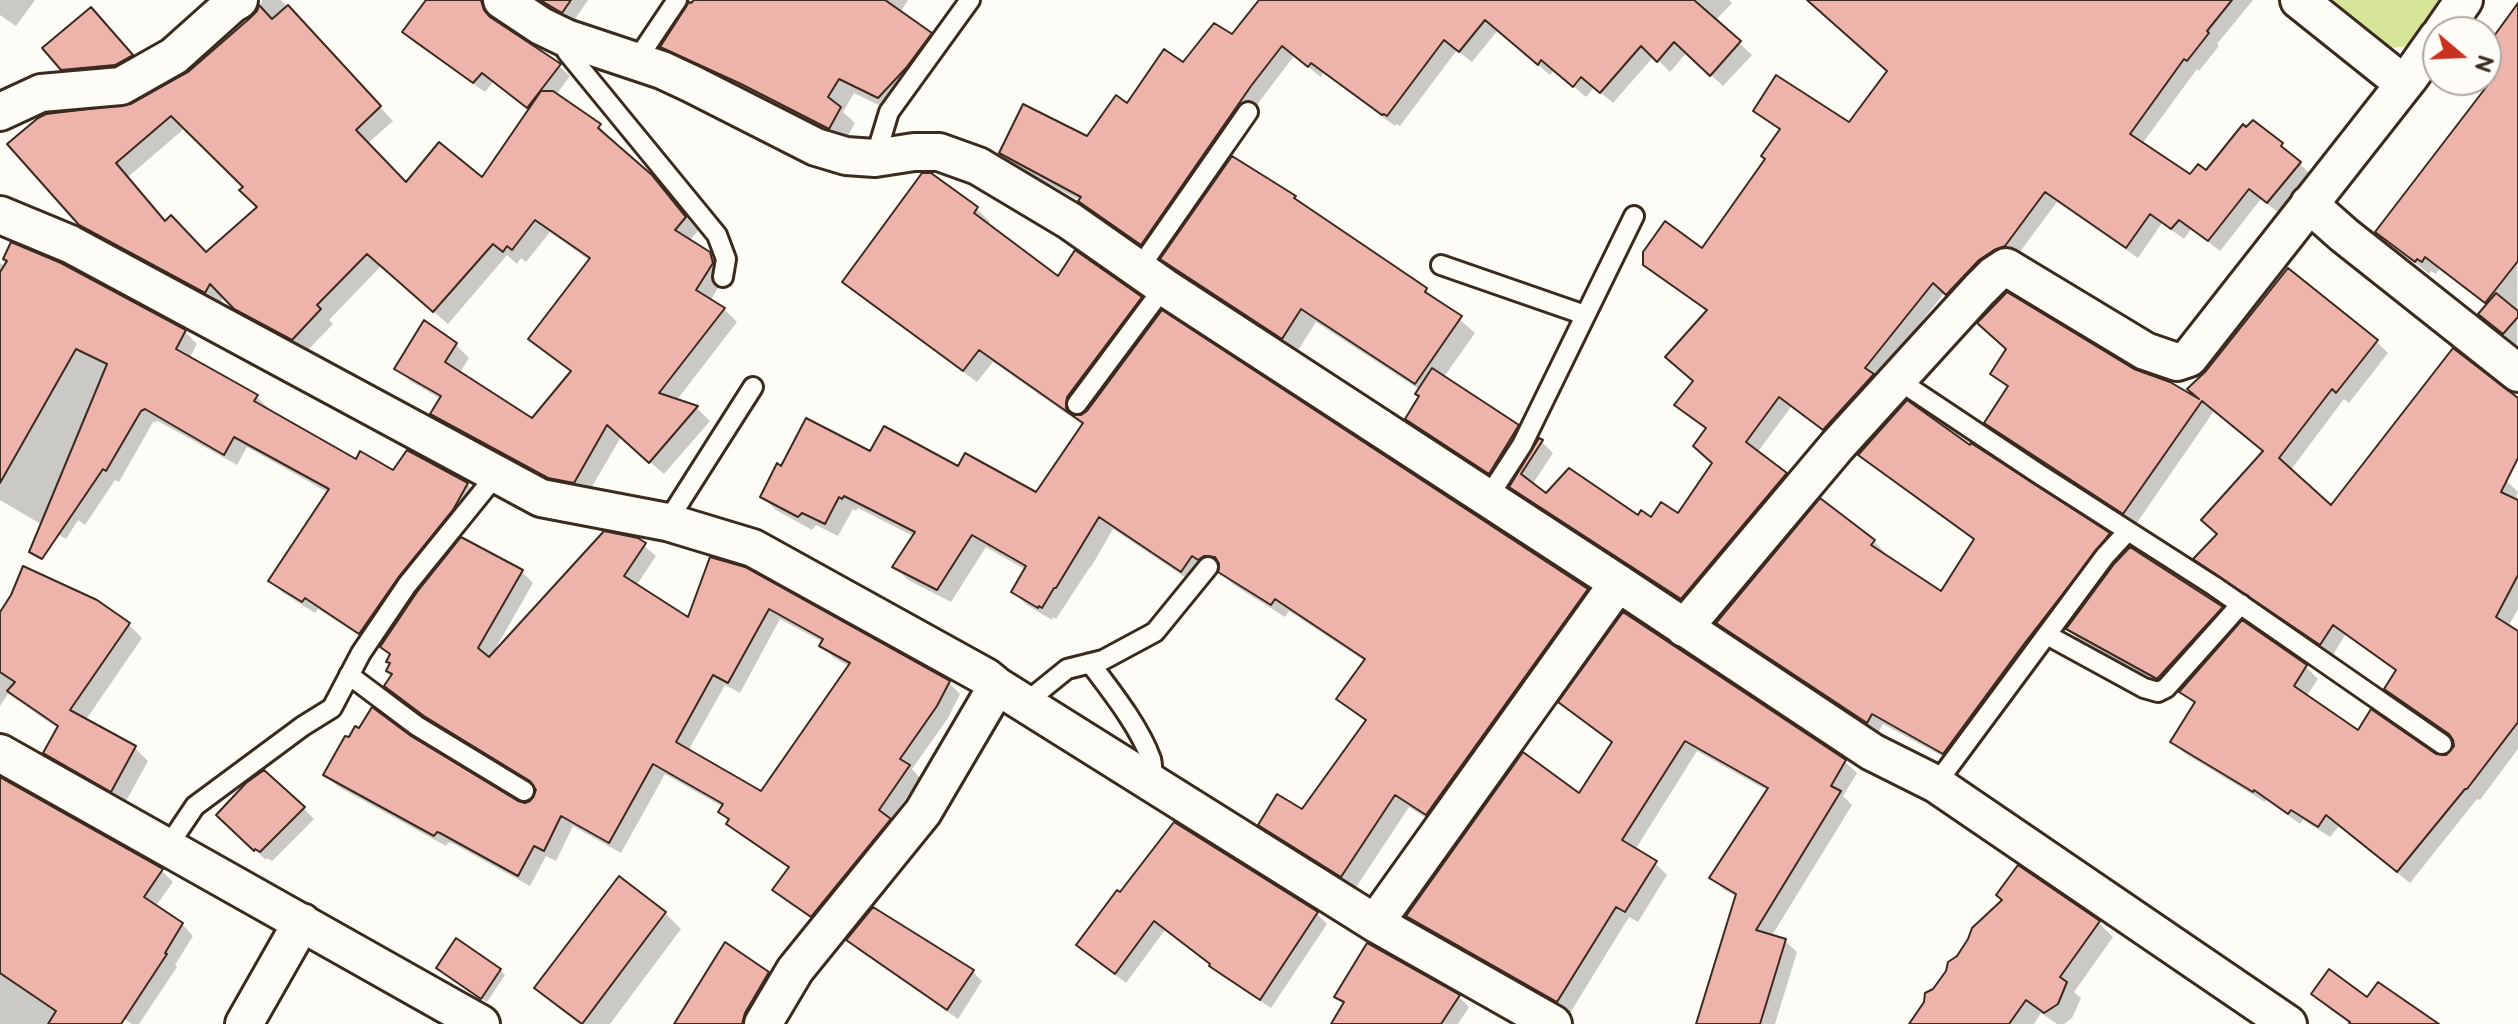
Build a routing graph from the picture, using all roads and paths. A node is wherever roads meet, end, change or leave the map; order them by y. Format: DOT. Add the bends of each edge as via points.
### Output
graph roads {
  1 [pos="239,0"];
  2 [pos="502,0"];
  3 [pos="677,0"];
  4 [pos="970,0"];
  5 [pos="2299,0"];
  6 [pos="566,38"];
  7 [pos="2422,59"];
  8 [pos="636,61"];
  9 [pos="2404,84"];
  10 [pos="0,112"];
  11 [pos="1248,112"];
  12 [pos="875,158"];
  13 [pos="2309,204"];
  14 [pos="0,215"];
  15 [pos="1634,216"];
  16 [pos="1441,265"];
  17 [pos="723,277"];
  18 [pos="1151,278"];
  19 [pos="1585,315"];
  20 [pos="2518,373"];
  21 [pos="1898,380"];
  22 [pos="753,387"];
  23 [pos="1077,404"];
  24 [pos="497,474"];
  25 [pos="1487,499"];
  26 [pos="667,522"];
  27 [pos="2128,531"];
  28 [pos="1208,567"];
  29 [pos="1618,583"];
  30 [pos="2241,604"];
  31 [pos="1684,628"];
  32 [pos="2047,635"];
  33 [pos="1090,663"];
  34 [pos="349,675"];
  35 [pos="1011,695"];
  36 [pos="2442,744"];
  37 [pos="0,753"];
  38 [pos="1153,784"];
  39 [pos="1936,784"];
  40 [pos="524,791"];
  41 [pos="168,846"];
  42 [pos="302,922"];
  43 [pos="1375,923"];
  44 [pos="244,1024"];
  45 [pos="481,1024"];
  46 [pos="763,1024"];
  47 [pos="1553,1024"];
  48 [pos="2288,1024"];
  1 -- 10 [label="street" via="174,56 121,86 41,93"];
  2 -- 6 [label="street"];
  3 -- 8 [label="lane"];
  4 -- 12 [label="lane" via="889,112"];
  5 -- 9 [label="street"];
  6 -- 8 [label="street"];
  6 -- 17 [label="lane" via="567,52 717,235 726,259"];
  7 -- 9 [label="street"];
  8 -- 12 [label="street" via="816,147"];
  9 -- 13 [label="street"];
  11 -- 18 [label="lane"];
  12 -- 18 [label="street" via="939,152 968,161 1070,221"];
  13 -- 20 [label="street"];
  13 -- 21 [label="street" via="2189,358 2177,362 2145,351 2006,267"];
  14 -- 24 [label="street" via="70,244"];
  15 -- 19 [label="lane"];
  16 -- 19 [label="lane"];
  18 -- 23 [label="lane"];
  18 -- 25 [label="street"];
  19 -- 25 [label="lane" via="1522,445"];
  21 -- 27 [label="lane"];
  21 -- 31 [label="street"];
  22 -- 26 [label="lane"];
  24 -- 26 [label="street" via="541,498"];
  24 -- 34 [label="lane" via="407,585"];
  25 -- 29 [label="street"];
  26 -- 35 [label="street" via="753,548"];
  27 -- 30 [label="lane"];
  27 -- 32 [label="lane"];
  28 -- 33 [label="lane" via="1155,632"];
  29 -- 31 [label="street"];
  29 -- 43 [label="street"];
  30 -- 32 [label="lane" via="2158,692"];
  30 -- 36 [label="lane"];
  31 -- 39 [label="street" via="1872,752"];
  32 -- 39 [label="lane"];
  33 -- 35 [label="lane"];
  33 -- 38 [label="lane" via="1115,695 1152,761"];
  34 -- 40 [label="lane" via="417,726"];
  34 -- 41 [label="lane" via="332,708 195,806"];
  35 -- 38 [label="street"];
  35 -- 46 [label="street" via="795,970"];
  37 -- 41 [label="street"];
  38 -- 43 [label="street"];
  39 -- 48 [label="street"];
  41 -- 42 [label="street"];
  42 -- 44 [label="street"];
  42 -- 45 [label="street"];
  43 -- 47 [label="street"];
}
